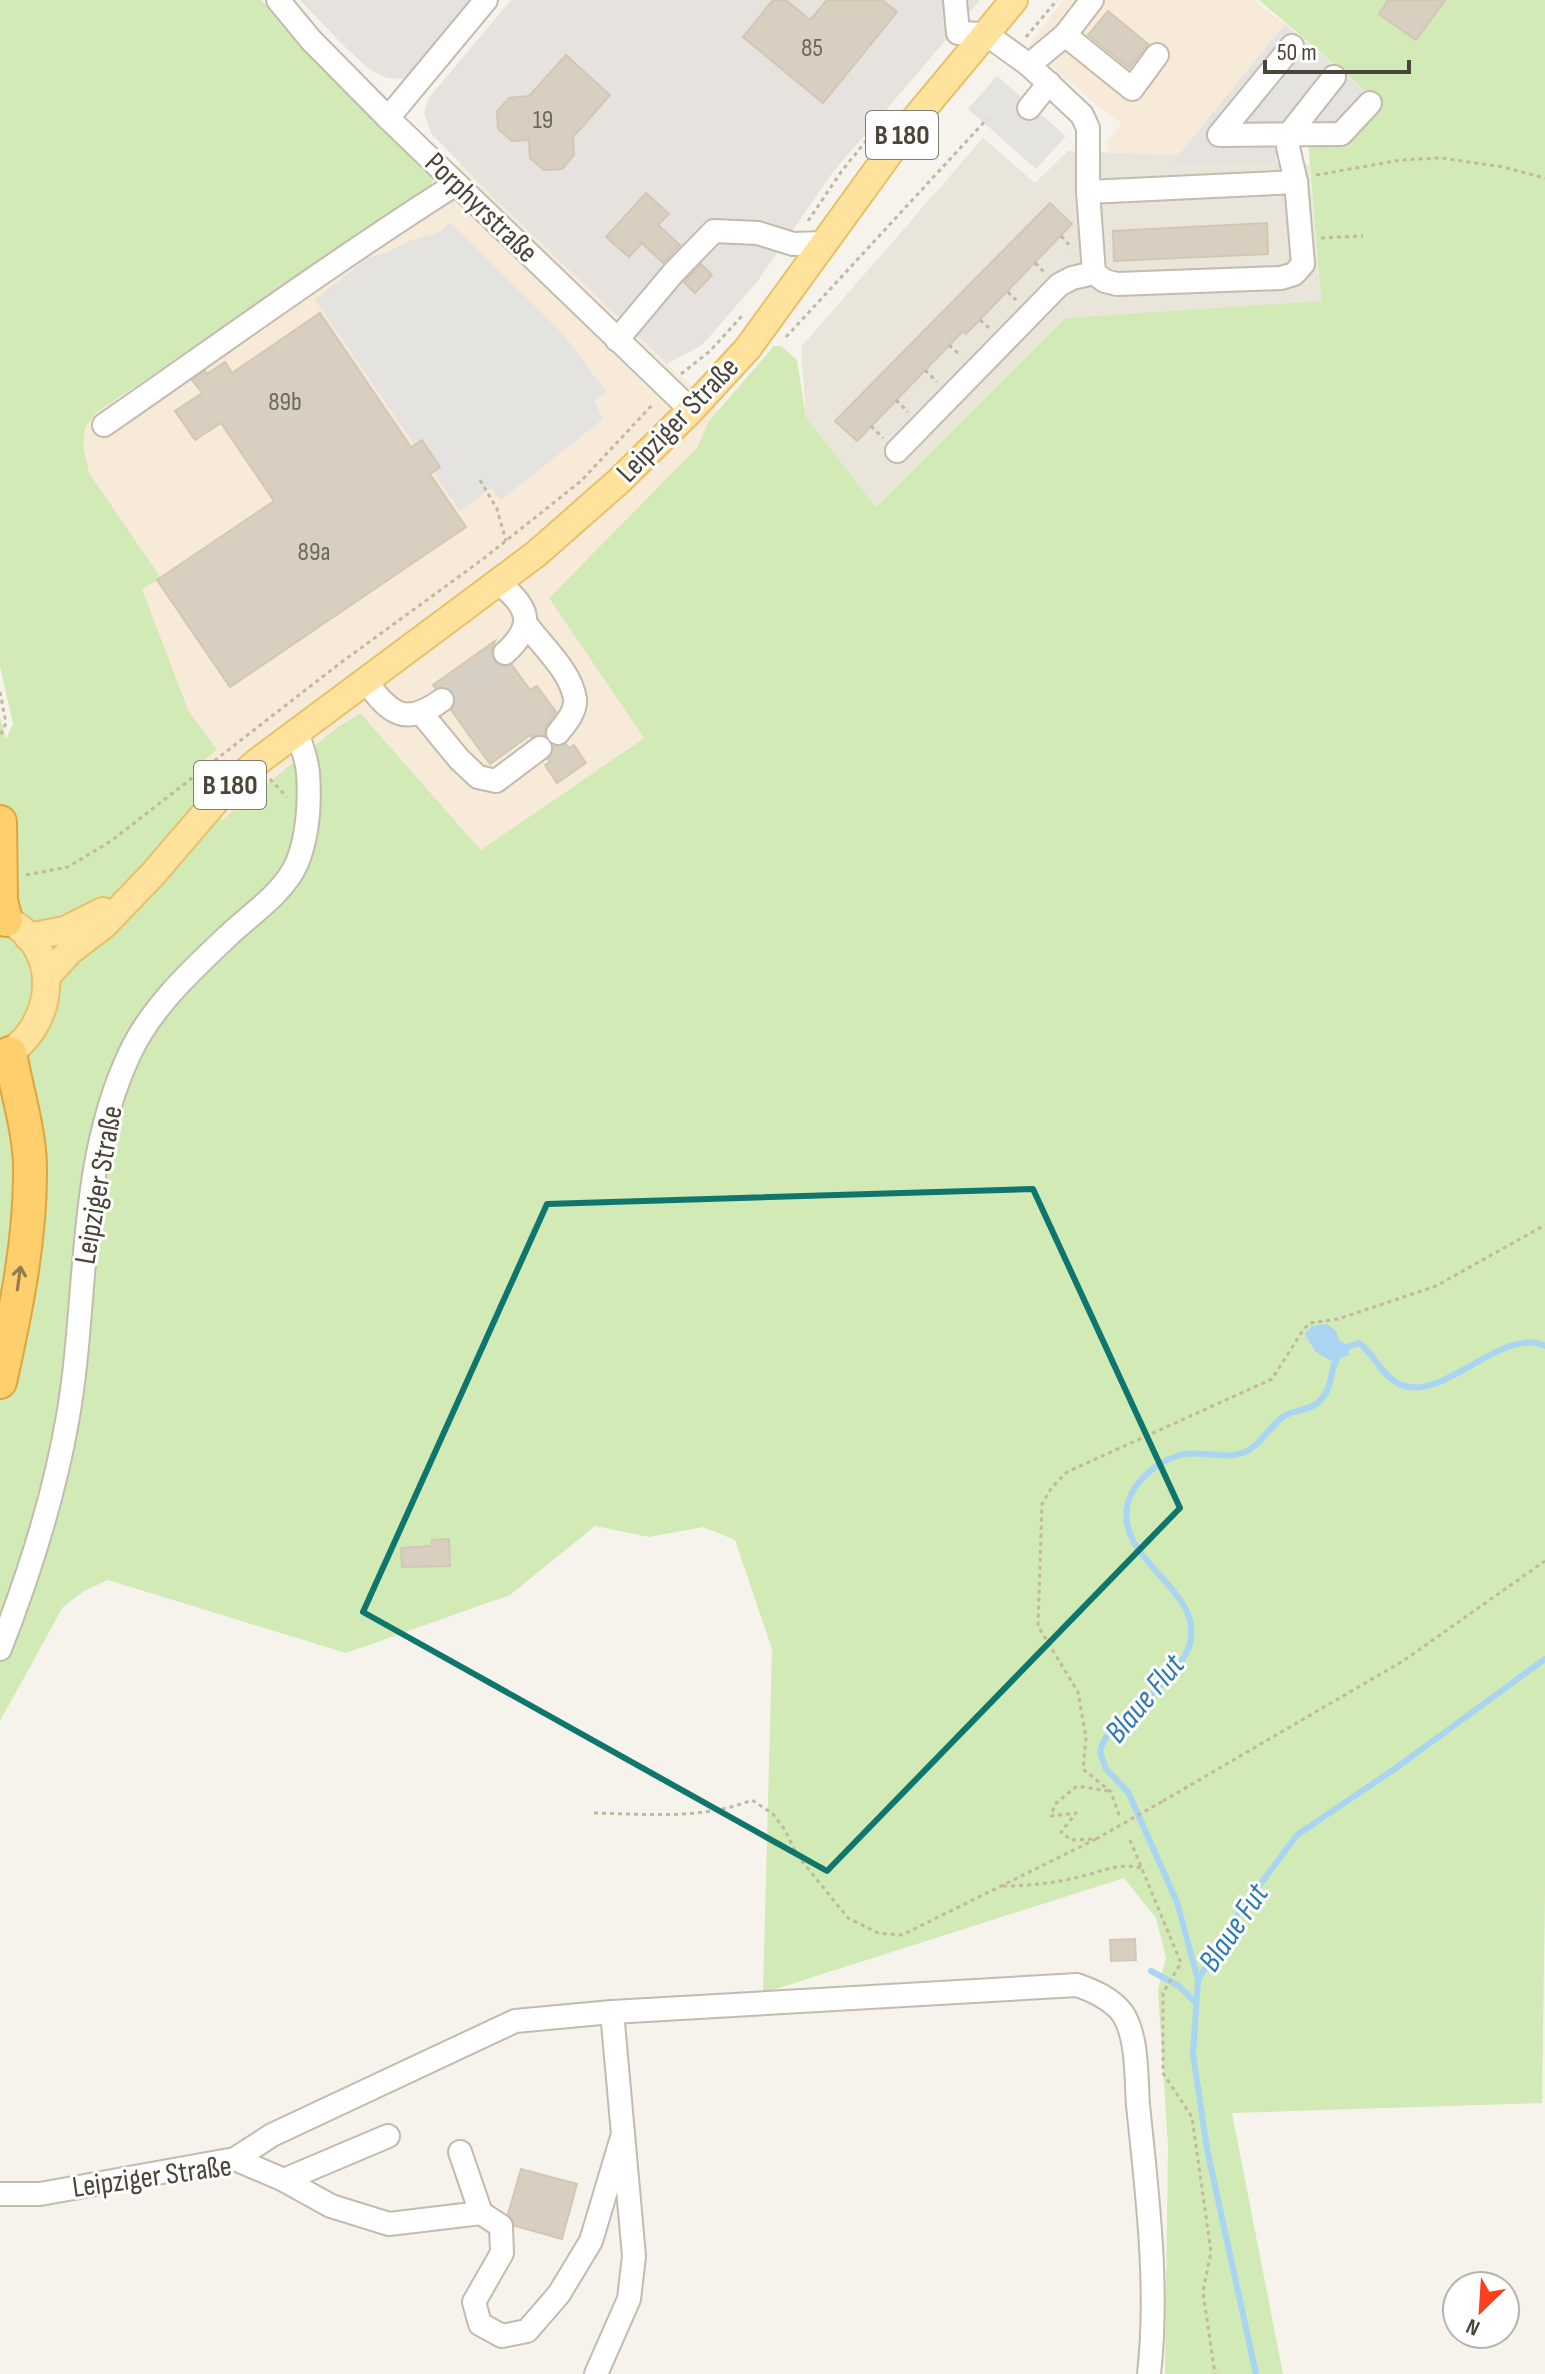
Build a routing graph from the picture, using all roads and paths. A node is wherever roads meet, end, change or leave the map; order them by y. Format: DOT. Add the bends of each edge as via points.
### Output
graph roads {
  1 [pos="278,0"];
  2 [pos="486,0"];
  3 [pos="955,0"];
  4 [pos="1014,0"];
  5 [pos="1057,0"];
  6 [pos="1092,0"];
  7 [pos="986,34"];
  8 [pos="1065,35"];
  9 [pos="1292,46"];
  10 [pos="1157,55"];
  11 [pos="1022,59"];
  12 [pos="1334,77"];
  13 [pos="1049,83"];
  14 [pos="1370,103"];
  15 [pos="1029,108"];
  16 [pos="886,117"];
  17 [pos="388,118"];
  18 [pos="987,119"];
  19 [pos="1289,134"];
  20 [pos="1545,178"];
  21 [pos="1296,182"];
  22 [pos="456,184"];
  23 [pos="1088,192"];
  24 [pos="1363,236"];
  25 [pos="1301,239"];
  26 [pos="825,243"];
  27 [pos="793,244"];
  28 [pos="1094,273"];
  29 [pos="745,311"];
  30 [pos="786,338"];
  31 [pos="617,340"];
  32 [pos="668,389"];
  33 [pos="691,410"];
  34 [pos="104,425"];
  35 [pos="897,451"];
  36 [pos="480,480"];
  37 [pos="506,541"];
  38 [pos="499,583"];
  39 [pos="526,624"];
  40 [pos="505,653"];
  41 [pos="366,682"];
  42 [pos="0,692"];
  43 [pos="442,700"];
  44 [pos="422,714"];
  45 [pos="297,732"];
  46 [pos="558,733"];
  47 [pos="0,736"];
  48 [pos="540,748"];
  49 [pos="0,822"];
  50 [pos="0,878"];
  51 [pos="127,899"];
  52 [pos="11,925"];
  53 [pos="46,977"];
  54 [pos="5,1055"];
  55 [pos="1545,1225"];
  56 [pos="0,1382"];
  57 [pos="1545,1561"];
  58 [pos="0,1649"];
  59 [pos="1111,1792"];
  60 [pos="594,1813"];
  61 [pos="1119,1815"];
  62 [pos="1096,1839"];
  63 [pos="1130,1840"];
  64 [pos="1141,1868"];
  65 [pos="1000,1886"];
  66 [pos="612,2012"];
  67 [pos="623,2134"];
  68 [pos="388,2136"];
  69 [pos="460,2152"];
  70 [pos="235,2159"];
  71 [pos="284,2180"];
  72 [pos="0,2194"];
  73 [pos="481,2213"];
  74 [pos="596,2374"];
  75 [pos="1149,2374"];
  76 [pos="1215,2374"];
  1 -- 17 [label="street, Porphyrstraße"];
  2 -- 17 [label="street"];
  3 -- 7 [label="street" via="958,33"];
  4 -- 7 [label="main road, Leipziger Straße / B 180"];
  5 -- 11 [label="path"];
  6 -- 8 [label="street"];
  7 -- 11 [label="street"];
  7 -- 26 [label="main road, Leipziger Straße / B 180" via="909,126"];
  8 -- 10 [label="street" via="1132,89"];
  8 -- 11 [label="street"];
  9 -- 19 [label="street" via="1219,135"];
  11 -- 13 [label="street"];
  12 -- 19 [label="street"];
  13 -- 15 [label="street"];
  13 -- 23 [label="street" via="1088,128"];
  14 -- 19 [label="street" via="1341,134"];
  16 -- 27 [label="path"];
  17 -- 22 [label="street, Porphyrstraße"];
  18 -- 30 [label="path"];
  19 -- 21 [label="street"];
  20 -- 21 [label="path" via="1441,158 1339,170"];
  21 -- 23 [label="street"];
  21 -- 25 [label="street"];
  22 -- 31 [label="street, Porphyrstraße"];
  22 -- 34 [label="street"];
  23 -- 28 [label="street"];
  24 -- 25 [label="path"];
  25 -- 28 [label="street" via="1303,264 1281,278 1117,284"];
  26 -- 27 [label="street"];
  26 -- 33 [label="main road, Leipziger Straße / B 180" via="748,348"];
  27 -- 31 [label="street" via="758,233 714,231"];
  28 -- 35 [label="street" via="1059,285"];
  29 -- 32 [label="path"];
  31 -- 32 [label="street, Porphyrstraße"];
  32 -- 33 [label="street, Porphyrstraße"];
  32 -- 37 [label="path" via="581,481"];
  33 -- 38 [label="main road, Leipziger Straße / B 180" via="608,491"];
  36 -- 37 [label="path" via="497,509"];
  37 -- 50 [label="path" via="111,841 68,867"];
  38 -- 39 [label="street" via="519,599"];
  38 -- 41 [label="main road, Leipziger Straße / B 180"];
  39 -- 40 [label="street"];
  39 -- 46 [label="street" via="564,672 575,700"];
  41 -- 44 [label="street" via="386,707"];
  41 -- 45 [label="main road, Leipziger Straße / B 180"];
  42 -- 47 [label="path" via="6,723"];
  43 -- 44 [label="street"];
  44 -- 48 [label="street" via="478,777 496,781"];
  45 -- 51 [label="main road, Leipziger Straße / B 180" via="225,790"];
  45 -- 58 [label="street, Leipziger Straße" via="308,770 303,843 296,864 260,909 175,989 139,1038 116,1087 94,1183 67,1421 41,1535"];
  49 -- 50 [label="highway"];
  50 -- 52 [label="highway" via="1,901"];
  51 -- 52 [label="main road, Leipziger Straße / B 180" via="65,930"];
  51 -- 53 [label="main road, Leipziger Straße / B 180"];
  52 -- 53 [label="main road" via="36,949"];
  53 -- 54 [label="main road" via="43,1012 24,1042"];
  56 -- 54 [label="highway, one-way" via="15,1310 31,1173"];
  55 -- 59 [label="path" via="1436,1286 1338,1319 1310,1323 1272,1379 1067,1472 1052,1487 1042,1504 1038,1626 1078,1692 1086,1738 1083,1769"];
  57 -- 62 [label="path, bridge" via="1403,1661"];
  59 -- 61 [label="path"];
  59 -- 62 [label="path" via="1077,1786 1055,1804 1051,1816 1076,1813 1061,1832 1071,1840"];
  60 -- 65 [label="path" via="706,1814 752,1800 773,1814 797,1855 848,1918 878,1933 902,1935"];
  62 -- 65 [label="path"];
  63 -- 64 [label="path"];
  64 -- 65 [label="path" via="1116,1866 1034,1886"];
  64 -- 76 [label="path" via="1181,1963 1163,1993 1163,2073 1192,2117 1211,2252 1203,2292"];
  66 -- 67 [label="street"];
  66 -- 70 [label="street" via="515,2021 272,2135"];
  66 -- 75 [label="street" via="1052,1985 1077,1985 1107,1999 1122,2013 1133,2050 1146,2183"];
  67 -- 73 [label="street" via="591,2241 559,2294 527,2331 502,2336 480,2324 474,2302 502,2253 501,2226"];
  67 -- 74 [label="street" via="634,2256 629,2299"];
  68 -- 71 [label="street"];
  69 -- 73 [label="street"];
  70 -- 71 [label="street, Leipziger Straße"];
  70 -- 72 [label="street, Leipziger Straße" via="40,2194"];
  71 -- 73 [label="street, Leipziger Straße" via="331,2206 389,2224"];
}
